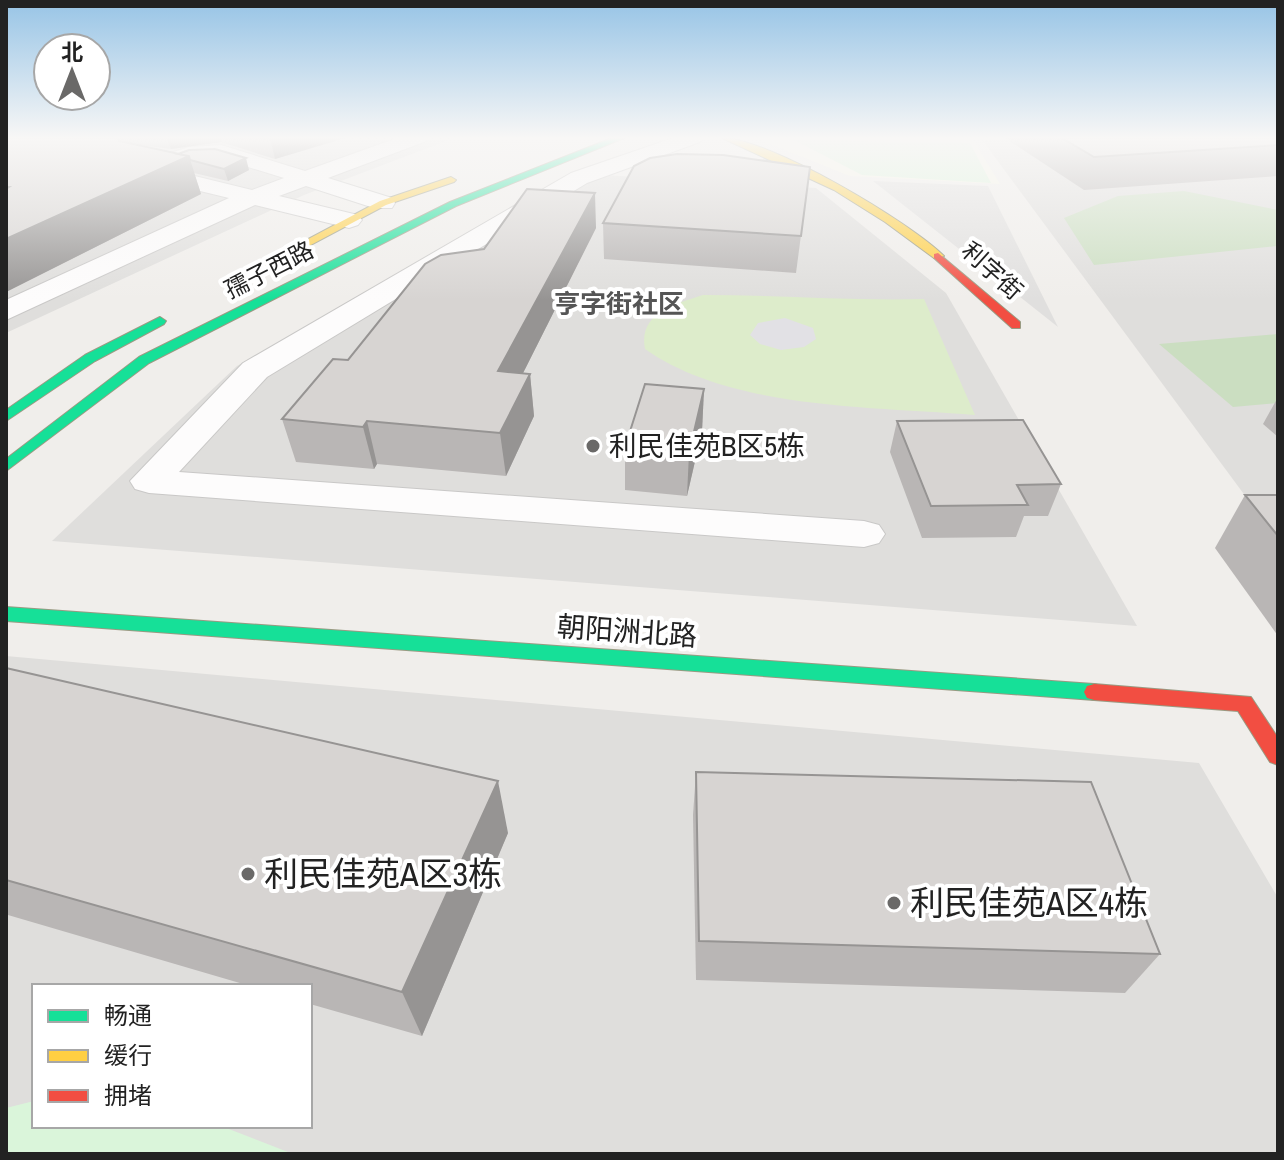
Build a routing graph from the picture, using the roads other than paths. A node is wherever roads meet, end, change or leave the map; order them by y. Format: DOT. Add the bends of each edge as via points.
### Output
graph roads {
  1 [pos="234,192"];
  2 [pos="267,192"];
  3 [pos="350,192"];
  4 [pos="415,192"];
  5 [pos="483,192"];
  6 [pos="555,192"];
  7 [pos="853,192"];
  8 [pos="254,197"];
  9 [pos="383,203"];
  10 [pos="349,220"];
  11 [pos="240,278"];
  12 [pos="6,311"];
  13 [pos="172,314"];
  14 [pos="1016,325"];
  15 [pos="6,417"];
  16 [pos="6,466"];
  17 [pos="864,534"];
  18 [pos="6,614"];
  19 [pos="1278,756"];
  1 -- 8 [label="street"];
  2 -- 8 [label="street"];
  3 -- 9 [label="street"];
  4 -- 9 [label="main road, 孺子西路"];
  5 -- 16 [label="main road, 孺子西路" via="144,360"];
  6 -- 17 [label="street" via="255,370 149,481"];
  7 -- 14 [label="main road, 利字街" via="961,271"];
  8 -- 10 [label="street"];
  8 -- 12 [label="street"];
  9 -- 10 [label="main road, 孺子西路"];
  10 -- 11 [label="main road, 孺子西路"];
  13 -- 15 [label="main road" via="90,358"];
  18 -- 19 [label="main road, 朝阳洲北路" via="1244,703"];
}
